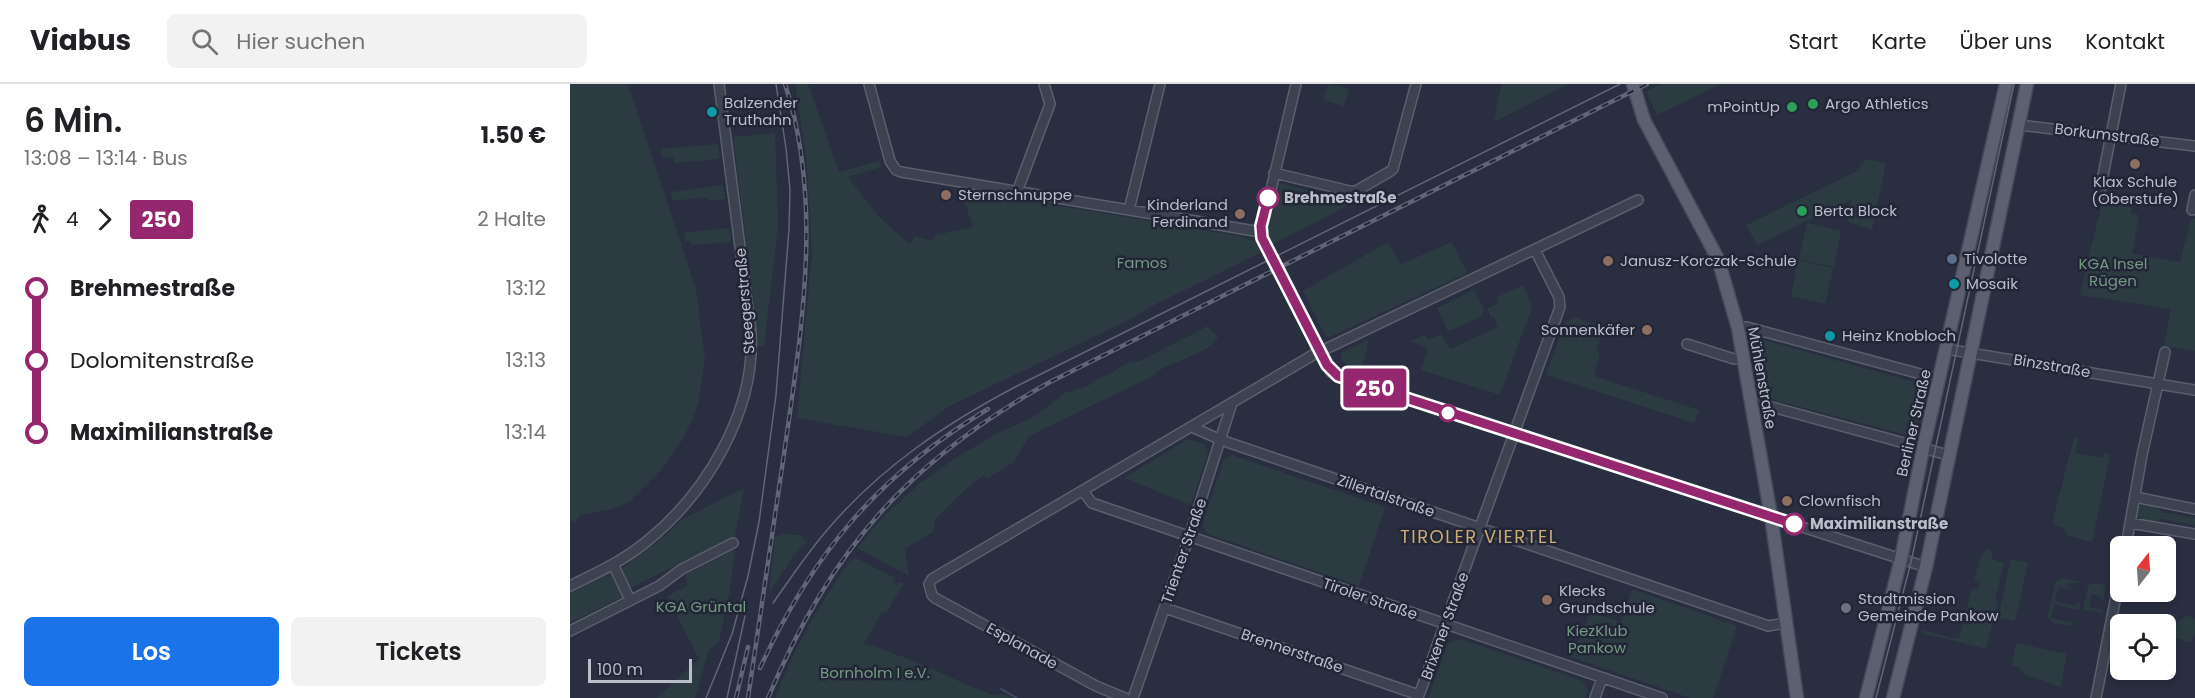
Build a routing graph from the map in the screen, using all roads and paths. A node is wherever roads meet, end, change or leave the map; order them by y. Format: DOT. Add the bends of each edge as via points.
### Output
graph roads {
  1 [pos="719,84"];
  2 [pos="869,84"];
  3 [pos="1044,84"];
  4 [pos="1160,84"];
  5 [pos="1296,84"];
  6 [pos="1416,84"];
  7 [pos="1633,84"];
  8 [pos="2006,84"];
  9 [pos="2027,84"];
  10 [pos="2121,84"];
  11 [pos="2019,124"];
  12 [pos="2111,136"];
  13 [pos="2195,146"];
  14 [pos="1274,173"];
  15 [pos="1017,192"];
  16 [pos="2195,195"];
  17 [pos="2099,196"];
  18 [pos="1638,200"];
  19 [pos="1129,210"];
  20 [pos="2192,210"];
  21 [pos="1261,232"];
  22 [pos="1535,250"];
  23 [pos="1738,328"];
  24 [pos="1687,344"];
  25 [pos="1946,349"];
  26 [pos="1320,352"];
  27 [pos="2165,352"];
  28 [pos="1970,353"];
  29 [pos="1743,358"];
  30 [pos="1939,379"];
  31 [pos="2158,384"];
  32 [pos="2195,390"];
  33 [pos="1232,403"];
  34 [pos="1752,406"];
  35 [pos="1192,427"];
  36 [pos="1515,434"];
  37 [pos="1221,440"];
  38 [pos="1923,448"];
  39 [pos="1948,456"];
  40 [pos="1083,491"];
  41 [pos="2135,497"];
  42 [pos="2195,509"];
  43 [pos="1771,516"];
  44 [pos="2130,523"];
  45 [pos="1480,529"];
  46 [pos="2195,534"];
  47 [pos="2128,536"];
  48 [pos="1189,537"];
  49 [pos="733,543"];
  50 [pos="1900,559"];
  51 [pos="613,564"];
  52 [pos="1926,567"];
  53 [pos="570,586"];
  54 [pos="630,600"];
  55 [pos="2115,602"];
  56 [pos="1165,608"];
  57 [pos="1786,623"];
  58 [pos="1445,624"];
  59 [pos="570,631"];
  60 [pos="1602,678"];
  61 [pos="1419,697"];
  62 [pos="1125,698"];
  63 [pos="1133,698"];
  64 [pos="1595,698"];
  65 [pos="1662,698"];
  66 [pos="1797,698"];
  67 [pos="1867,698"];
  68 [pos="1893,698"];
  69 [pos="2096,698"];
  1 -- 51 [label="street, Steegerstraße" via="752,342 749,373 739,411 711,467 679,510 653,536"];
  2 -- 15 [label="street" via="890,161 896,170"];
  3 -- 15 [label="street" via="1050,104"];
  4 -- 19 [label="street"];
  5 -- 14 [label="street"];
  6 -- 14 [label="street" via="1389,172 1353,191"];
  7 -- 23 [label="main road, Mühlenstraße" via="1644,120 1718,259"];
  8 -- 25 [label="main road, Berliner Straße"];
  9 -- 11 [label="main road"];
  10 -- 12 [label="street"];
  11 -- 12 [label="street, Borkumstraße"];
  11 -- 28 [label="main road"];
  12 -- 13 [label="street, Borkumstraße"];
  12 -- 17 [label="street"];
  14 -- 21 [label="street"];
  15 -- 19 [label="street"];
  16 -- 20 [label="street"];
  18 -- 22 [label="street"];
  19 -- 21 [label="street"];
  21 -- 26 [label="street"];
  22 -- 26 [label="street"];
  22 -- 36 [label="street, Brixener Straße" via="1559,297 1560,307"];
  23 -- 29 [label="main road, Mühlenstraße"];
  23 -- 30 [label="street" via="1747,327"];
  24 -- 29 [label="street" via="1734,359"];
  25 -- 28 [label="street, Binzstraße"];
  25 -- 30 [label="main road, Berliner Straße"];
  26 -- 33 [label="street"];
  26 -- 36 [label="street" via="1331,372 1338,376"];
  27 -- 31 [label="street"];
  28 -- 31 [label="street, Binzstraße"];
  28 -- 39 [label="main road"];
  29 -- 34 [label="main road, Mühlenstraße"];
  30 -- 38 [label="main road, Berliner Straße"];
  31 -- 32 [label="street, Binzstraße"];
  31 -- 41 [label="street"];
  33 -- 35 [label="street"];
  33 -- 37 [label="street, Trienter Straße"];
  34 -- 38 [label="street" via="1761,404"];
  34 -- 43 [label="main road, Mühlenstraße"];
  35 -- 37 [label="street, Zillertalstraße"];
  35 -- 40 [label="street"];
  36 -- 43 [label="street"];
  36 -- 45 [label="street, Brixener Straße"];
  37 -- 45 [label="street, Zillertalstraße"];
  37 -- 48 [label="street, Trienter Straße"];
  38 -- 39 [label="street"];
  38 -- 50 [label="main road, Berliner Straße"];
  39 -- 52 [label="main road"];
  40 -- 48 [label="street, Tiroler Straße" via="1092,504"];
  40 -- 62 [label="street, Esplanade" via="929,584 935,598"];
  41 -- 42 [label="street"];
  41 -- 44 [label="street"];
  43 -- 50 [label="street"];
  43 -- 57 [label="main road, Mühlenstraße"];
  44 -- 46 [label="street"];
  44 -- 47 [label="street"];
  45 -- 57 [label="street, Zillertalstraße" via="1768,626"];
  45 -- 58 [label="street, Brixener Straße"];
  48 -- 56 [label="street, Trienter Straße"];
  48 -- 58 [label="street, Tiroler Straße"];
  49 -- 54 [label="street"];
  50 -- 52 [label="street"];
  50 -- 67 [label="main road, Berliner Straße"];
  51 -- 53 [label="street, Steegerstraße"];
  51 -- 54 [label="street"];
  52 -- 68 [label="main road"];
  54 -- 59 [label="street"];
  55 -- 69 [label="street"];
  56 -- 61 [label="street, Brennerstraße"];
  56 -- 63 [label="street, Trienter Straße"];
  57 -- 66 [label="main road, Mühlenstraße"];
  58 -- 60 [label="street, Tiroler Straße"];
  58 -- 61 [label="street, Brixener Straße"];
  60 -- 64 [label="street"];
  60 -- 65 [label="street, Tiroler Straße"];
}
